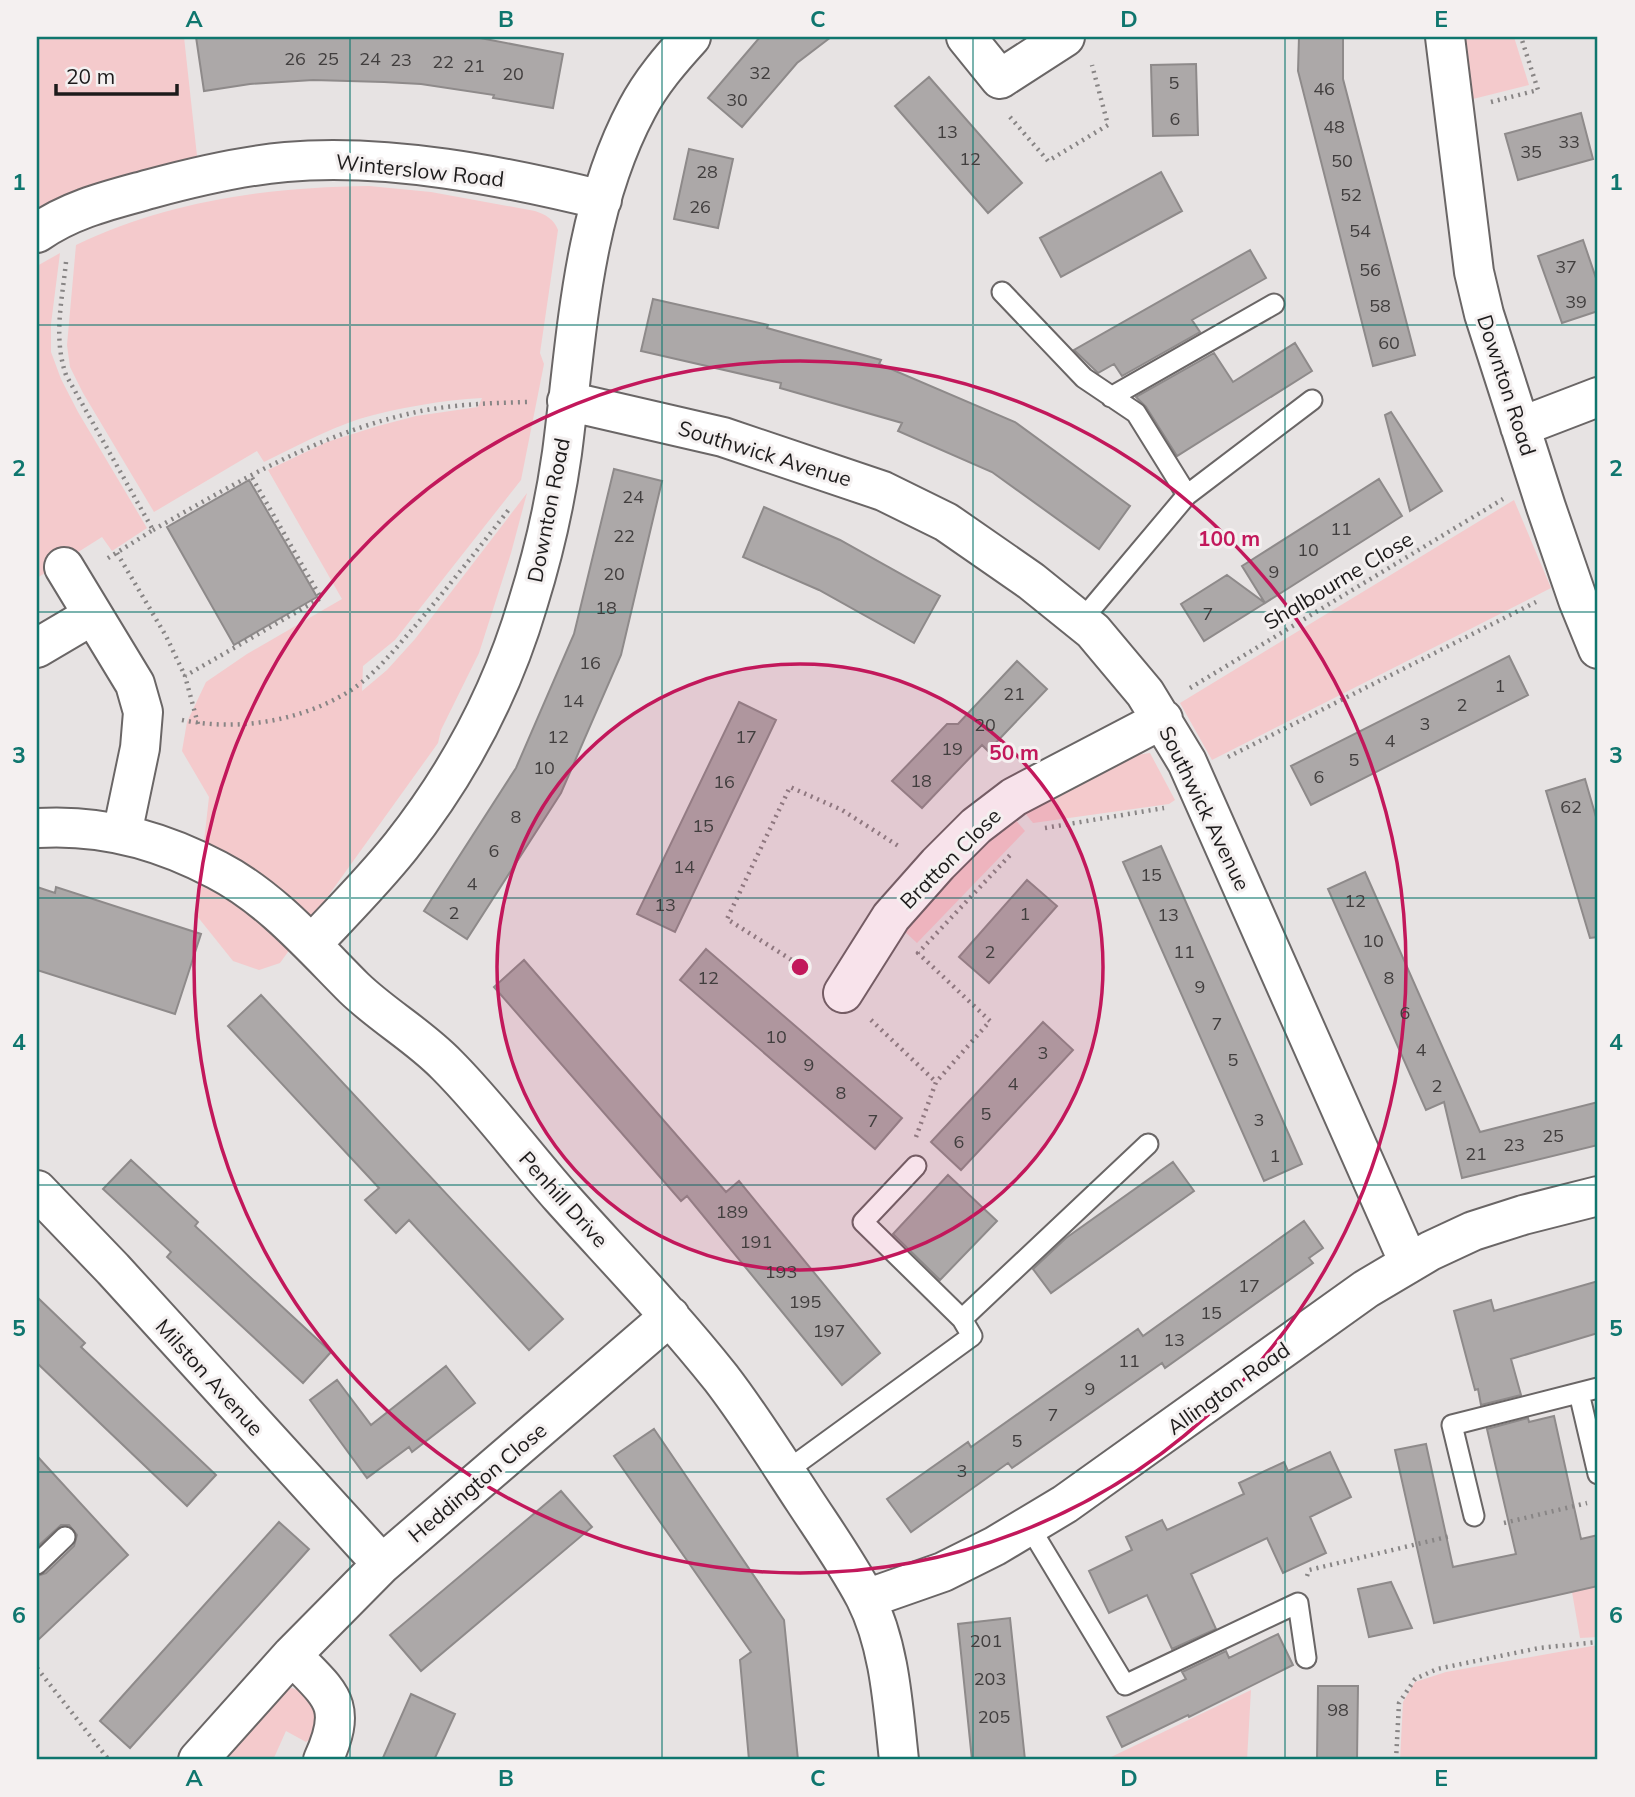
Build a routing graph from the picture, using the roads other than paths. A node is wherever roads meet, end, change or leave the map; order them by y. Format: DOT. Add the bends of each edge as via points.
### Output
graph roads {
  1 [pos="691,37"];
  2 [pos="966,37"];
  3 [pos="1445,37"];
  4 [pos="1078,49"];
  5 [pos="602,200"];
  6 [pos="37,233"];
  7 [pos="1002,292"];
  8 [pos="1274,304"];
  9 [pos="1111,397"];
  10 [pos="1598,397"];
  11 [pos="1312,400"];
  12 [pos="567,401"];
  13 [pos="1520,427"];
  14 [pos="1187,495"];
  15 [pos="68,574"];
  16 [pos="93,615"];
  17 [pos="1081,621"];
  18 [pos="37,649"];
  19 [pos="1598,649"];
  20 [pos="1159,714"];
  21 [pos="37,828"];
  22 [pos="122,834"];
  23 [pos="312,944"];
  24 [pos="843,993"];
  25 [pos="1148,1144"];
  26 [pos="916,1166"];
  27 [pos="37,1190"];
  28 [pos="1598,1196"];
  29 [pos="1409,1263"];
  30 [pos="670,1316"];
  31 [pos="962,1319"];
  32 [pos="1589,1390"];
  33 [pos="785,1472"];
  34 [pos="1598,1474"];
  35 [pos="1474,1516"];
  36 [pos="1029,1525"];
  37 [pos="65,1537"];
  38 [pos="37,1564"];
  39 [pos="382,1564"];
  40 [pos="866,1599"];
  41 [pos="292,1655"];
  42 [pos="1306,1658"];
  43 [pos="198,1760"];
  44 [pos="323,1760"];
  45 [pos="899,1760"];
  1 -- 5 [label="street, Downton Road" via="638,108"];
  2 -- 4 [label="street" via="1000,79"];
  3 -- 13 [label="street, Downton Road" via="1474,272"];
  5 -- 6 [label="street, Winterslow Road" via="450,170 332,160 286,162 123,196 79,209"];
  5 -- 12 [label="street, Downton Road" via="578,309"];
  7 -- 9 [label="lane" via="1084,379"];
  8 -- 9 [label="lane"];
  9 -- 14 [label="lane" via="1136,413"];
  10 -- 13 [label="street"];
  11 -- 14 [label="lane"];
  12 -- 17 [label="street, Southwick Avenue" via="723,437 883,491 946,522"];
  12 -- 23 [label="street, Downton Road" via="562,454 528,604 474,737 401,847"];
  13 -- 19 [label="street, Downton Road"];
  14 -- 17 [label="lane"];
  15 -- 16 [label="street"];
  16 -- 18 [label="street"];
  16 -- 22 [label="street" via="135,684 143,712"];
  17 -- 20 [label="street, Southwick Avenue" via="1129,672"];
  20 -- 24 [label="street, Bratton Close" via="1014,797 976,827 891,917"];
  20 -- 29 [label="street, Southwick Avenue" via="1197,784"];
  21 -- 22 [label="street, Penhill Drive" via="89,828"];
  22 -- 23 [label="street, Penhill Drive" via="159,844 220,871"];
  23 -- 30 [label="street, Penhill Drive" via="354,988 450,1068"];
  25 -- 31 [label="lane"];
  26 -- 31 [label="lane" via="863,1222"];
  27 -- 39 [label="street, Milston Avenue"];
  28 -- 29 [label="street, Allington Road" via="1474,1231"];
  29 -- 36 [label="street, Allington Road"];
  30 -- 33 [label="street, Penhill Drive" via="723,1381"];
  30 -- 39 [label="street, Heddington Close"];
  31 -- 33 [label="lane" via="972,1336"];
  32 -- 34 [label="lane"];
  32 -- 35 [label="lane" via="1452,1426"];
  33 -- 40 [label="street, Penhill Drive"];
  36 -- 40 [label="street, Allington Road" via="943,1572"];
  36 -- 42 [label="lane" via="1125,1685 1298,1603"];
  37 -- 38 [label="lane"];
  39 -- 41 [label="street, Heddington Close"];
  40 -- 45 [label="street, Penhill Drive" via="884,1657"];
  41 -- 43 [label="street, Heddington Close"];
  41 -- 44 [label="street" via="327,1693 335,1709 335,1730"];
}
